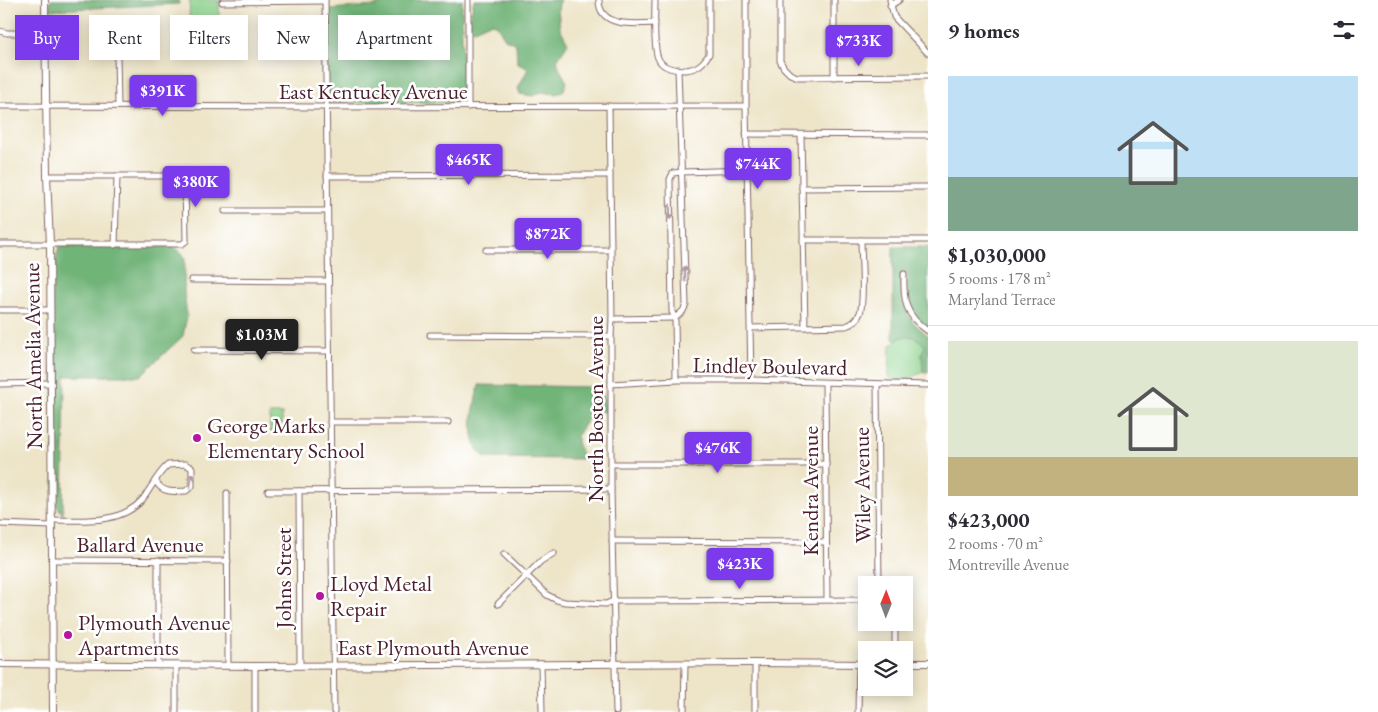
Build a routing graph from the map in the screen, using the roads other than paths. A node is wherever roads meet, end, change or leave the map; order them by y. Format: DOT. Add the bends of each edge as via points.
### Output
graph roads {
  1 [pos="45,0"];
  2 [pos="325,0"];
  3 [pos="468,0"];
  4 [pos="598,0"];
  5 [pos="655,0"];
  6 [pos="709,0"];
  7 [pos="746,0"];
  8 [pos="780,0"];
  9 [pos="834,0"];
  10 [pos="899,0"];
  11 [pos="222,2"];
  12 [pos="890,3"];
  13 [pos="45,15"];
  14 [pos="655,23"];
  15 [pos="0,31"];
  16 [pos="15,33"];
  17 [pos="928,53"];
  18 [pos="45,60"];
  19 [pos="117,60"];
  20 [pos="678,69"];
  21 [pos="928,76"];
  22 [pos="834,77"];
  23 [pos="0,106"];
  24 [pos="46,106"];
  25 [pos="118,106"];
  26 [pos="468,106"];
  27 [pos="609,106"];
  28 [pos="680,106"];
  29 [pos="746,106"];
  30 [pos="326,107"];
  31 [pos="746,134"];
  32 [pos="801,135"];
  33 [pos="928,135"];
  34 [pos="748,170"];
  35 [pos="682,172"];
  36 [pos="610,175"];
  37 [pos="47,176"];
  38 [pos="117,176"];
  39 [pos="327,176"];
  40 [pos="928,187"];
  41 [pos="802,188"];
  42 [pos="328,211"];
  43 [pos="225,212"];
  44 [pos="803,240"];
  45 [pos="861,240"];
  46 [pos="928,240"];
  47 [pos="0,244"];
  48 [pos="50,244"];
  49 [pos="115,245"];
  50 [pos="486,250"];
  51 [pos="610,250"];
  52 [pos="904,274"];
  53 [pos="191,280"];
  54 [pos="328,281"];
  55 [pos="0,310"];
  56 [pos="50,310"];
  57 [pos="675,318"];
  58 [pos="612,319"];
  59 [pos="805,327"];
  60 [pos="751,328"];
  61 [pos="928,331"];
  62 [pos="430,335"];
  63 [pos="611,336"];
  64 [pos="194,350"];
  65 [pos="330,351"];
  66 [pos="676,380"];
  67 [pos="751,380"];
  68 [pos="51,383"];
  69 [pos="825,383"];
  70 [pos="0,384"];
  71 [pos="611,384"];
  72 [pos="877,384"];
  73 [pos="928,385"];
  74 [pos="330,422"];
  75 [pos="448,422"];
  76 [pos="611,464"];
  77 [pos="826,464"];
  78 [pos="156,481"];
  79 [pos="160,489"];
  80 [pos="611,489"];
  81 [pos="268,491"];
  82 [pos="299,491"];
  83 [pos="331,491"];
  84 [pos="148,492"];
  85 [pos="227,493"];
  86 [pos="52,523"];
  87 [pos="0,524"];
  88 [pos="612,541"];
  89 [pos="826,542"];
  90 [pos="554,553"];
  91 [pos="504,554"];
  92 [pos="53,560"];
  93 [pos="158,560"];
  94 [pos="228,560"];
  95 [pos="526,575"];
  96 [pos="879,576"];
  97 [pos="827,599"];
  98 [pos="858,600"];
  99 [pos="613,601"];
  100 [pos="498,604"];
  101 [pos="755,663"];
  102 [pos="928,663"];
  103 [pos="0,664"];
  104 [pos="52,664"];
  105 [pos="541,664"];
  106 [pos="616,664"];
  107 [pos="685,664"];
  108 [pos="858,664"];
  109 [pos="913,664"];
  110 [pos="158,665"];
  111 [pos="176,665"];
  112 [pos="228,665"];
  113 [pos="300,665"];
  114 [pos="334,665"];
  115 [pos="255,666"];
  116 [pos="858,696"];
  117 [pos="53,712"];
  118 [pos="176,712"];
  119 [pos="255,712"];
  120 [pos="334,712"];
  121 [pos="542,712"];
  122 [pos="616,712"];
  123 [pos="684,712"];
  124 [pos="755,712"];
  125 [pos="858,712"];
  1 -- 13 [label="main road, North Amelia Avenue"];
  2 -- 11 [label="street"];
  2 -- 30 [label="street"];
  3 -- 26 [label="street"];
  4 -- 14 [label="street" via="600,10 614,22"];
  5 -- 14 [label="street"];
  6 -- 20 [label="street" via="710,54 697,68"];
  7 -- 29 [label="street"];
  8 -- 22 [label="street" via="780,61 784,68 798,76"];
  9 -- 22 [label="street"];
  10 -- 12 [label="street"];
  12 -- 17 [label="street" via="894,17"];
  14 -- 20 [label="street" via="658,59 665,66"];
  15 -- 16 [label="street"];
  18 -- 24 [label="main road, North Amelia Avenue"];
  19 -- 25 [label="street"];
  20 -- 28 [label="street"];
  21 -- 22 [label="street"];
  23 -- 24 [label="street, East Kentucky Avenue"];
  24 -- 25 [label="street, East Kentucky Avenue"];
  24 -- 37 [label="main road, North Amelia Avenue"];
  25 -- 30 [label="street, East Kentucky Avenue"];
  26 -- 27 [label="street, East Kentucky Avenue"];
  26 -- 30 [label="street, East Kentucky Avenue"];
  27 -- 28 [label="street, East Kentucky Avenue"];
  27 -- 36 [label="street, North Boston Avenue"];
  28 -- 29 [label="street, East Kentucky Avenue"];
  28 -- 35 [label="street"];
  29 -- 31 [label="street"];
  30 -- 39 [label="street"];
  31 -- 32 [label="street"];
  31 -- 34 [label="street"];
  32 -- 33 [label="street"];
  32 -- 41 [label="street"];
  34 -- 35 [label="street"];
  34 -- 60 [label="street"];
  57 -- 35 [label="street, one-way" via="686,305"];
  35 -- 57 [label="street, one-way" via="673,173 670,179 672,312"];
  36 -- 39 [label="street"];
  36 -- 51 [label="street, North Boston Avenue"];
  37 -- 38 [label="street"];
  37 -- 48 [label="main road, North Amelia Avenue"];
  38 -- 49 [label="street"];
  38 -- 49 [label="street" via="185,176 186,241 182,244"];
  39 -- 42 [label="street"];
  40 -- 41 [label="street"];
  41 -- 44 [label="street"];
  42 -- 43 [label="street"];
  42 -- 54 [label="street"];
  44 -- 45 [label="street"];
  44 -- 59 [label="street"];
  45 -- 46 [label="street"];
  45 -- 59 [label="street" via="862,302 857,319 846,326"];
  47 -- 48 [label="street"];
  48 -- 49 [label="street"];
  48 -- 56 [label="main road, North Amelia Avenue"];
  50 -- 51 [label="street"];
  51 -- 58 [label="street, North Boston Avenue"];
  52 -- 61 [label="street" via="908,310 915,321"];
  53 -- 54 [label="street"];
  54 -- 65 [label="street"];
  55 -- 56 [label="street"];
  56 -- 68 [label="main road, North Amelia Avenue"];
  57 -- 58 [label="street"];
  57 -- 66 [label="street"];
  58 -- 63 [label="street, North Boston Avenue"];
  59 -- 60 [label="street"];
  60 -- 67 [label="street"];
  62 -- 63 [label="street"];
  63 -- 71 [label="street, North Boston Avenue"];
  64 -- 65 [label="street"];
  65 -- 74 [label="street"];
  66 -- 67 [label="street, Lindley Boulevard"];
  66 -- 71 [label="street, Lindley Boulevard"];
  67 -- 69 [label="street, Lindley Boulevard"];
  68 -- 70 [label="street"];
  68 -- 86 [label="main road, North Amelia Avenue"];
  69 -- 72 [label="street, Lindley Boulevard"];
  69 -- 77 [label="street, Kendra Avenue"];
  71 -- 76 [label="street, North Boston Avenue"];
  72 -- 73 [label="street, Lindley Boulevard"];
  72 -- 96 [label="street, Wiley Avenue"];
  74 -- 75 [label="street"];
  74 -- 83 [label="street"];
  76 -- 77 [label="street"];
  76 -- 80 [label="street, North Boston Avenue"];
  77 -- 89 [label="street, Kendra Avenue"];
  78 -- 79 [label="street"];
  79 -- 78 [label="street, one-way" via="190,490 192,468 184,464 168,465"];
  78 -- 84 [label="street"];
  79 -- 84 [label="street"];
  80 -- 83 [label="street"];
  80 -- 88 [label="street, North Boston Avenue"];
  81 -- 82 [label="street"];
  82 -- 83 [label="street"];
  82 -- 113 [label="street, Johns Street"];
  83 -- 114 [label="street"];
  84 -- 86 [label="street" via="134,508 118,515"];
  85 -- 94 [label="street"];
  86 -- 87 [label="street"];
  86 -- 92 [label="main road, North Amelia Avenue"];
  88 -- 89 [label="street"];
  88 -- 99 [label="street, North Boston Avenue"];
  89 -- 97 [label="street, Kendra Avenue"];
  90 -- 95 [label="street"];
  91 -- 95 [label="street"];
  92 -- 93 [label="street, Ballard Avenue"];
  92 -- 104 [label="main road, North Amelia Avenue"];
  93 -- 94 [label="street, Ballard Avenue"];
  93 -- 110 [label="street"];
  94 -- 112 [label="street"];
  95 -- 99 [label="street" via="547,595 565,602 606,604"];
  95 -- 100 [label="street"];
  97 -- 98 [label="street"];
  97 -- 99 [label="street"];
  99 -- 106 [label="street, North Boston Avenue"];
  101 -- 107 [label="main road, East Plymouth Avenue"];
  101 -- 108 [label="main road, East Plymouth Avenue"];
  101 -- 124 [label="street"];
  102 -- 109 [label="main road"];
  103 -- 104 [label="main road, East Plymouth Avenue"];
  104 -- 110 [label="main road, East Plymouth Avenue"];
  104 -- 117 [label="main road, North Amelia Avenue"];
  105 -- 106 [label="main road, East Plymouth Avenue"];
  105 -- 114 [label="main road, East Plymouth Avenue"];
  105 -- 121 [label="street"];
  106 -- 107 [label="main road, East Plymouth Avenue"];
  106 -- 122 [label="street, North Boston Avenue"];
  107 -- 123 [label="street"];
  110 -- 111 [label="main road, East Plymouth Avenue"];
  111 -- 112 [label="main road, East Plymouth Avenue"];
  111 -- 118 [label="street"];
  112 -- 115 [label="main road, East Plymouth Avenue"];
  113 -- 114 [label="main road, East Plymouth Avenue"];
  113 -- 115 [label="main road, East Plymouth Avenue"];
  114 -- 120 [label="street"];
  115 -- 119 [label="street"];
  116 -- 125 [label="street"];
}
